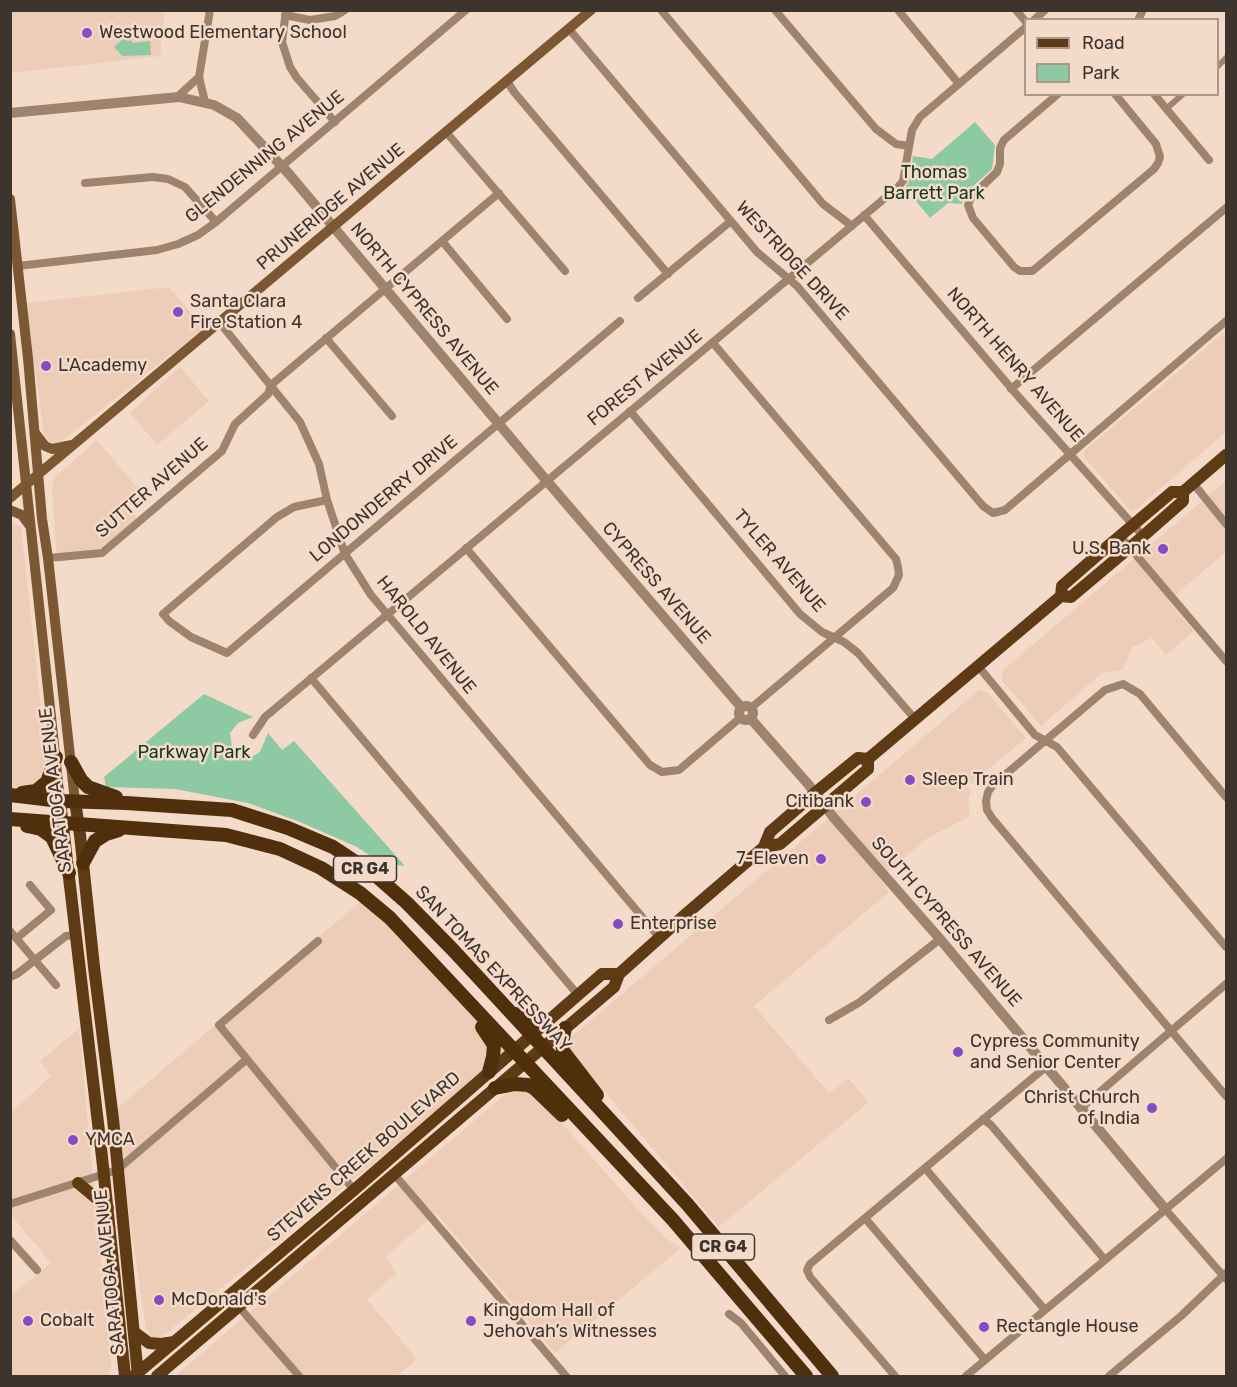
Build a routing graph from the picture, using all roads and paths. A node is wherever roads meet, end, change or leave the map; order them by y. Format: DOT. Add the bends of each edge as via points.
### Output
graph roads {
  1 [pos="210,10"];
  2 [pos="345,10"];
  3 [pos="466,10"];
  4 [pos="591,10"];
  5 [pos="661,10"];
  6 [pos="775,10"];
  7 [pos="898,10"];
  8 [pos="285,13"];
  9 [pos="569,29"];
  10 [pos="1024,29"];
  11 [pos="199,77"];
  12 [pos="507,81"];
  13 [pos="959,84"];
  14 [pos="1056,96"];
  15 [pos="1117,96"];
  16 [pos="1156,96"];
  17 [pos="1181,96"];
  18 [pos="176,98"];
  19 [pos="205,102"];
  20 [pos="1166,109"];
  21 [pos="10,113"];
  22 [pos="335,122"];
  23 [pos="446,132"];
  24 [pos="909,146"];
  25 [pos="1209,160"];
  26 [pos="281,166"];
  27 [pos="85,183"];
  28 [pos="499,193"];
  29 [pos="10,199"];
  30 [pos="1227,208"];
  31 [pos="864,215"];
  32 [pos="731,221"];
  33 [pos="216,222"];
  34 [pos="852,226"];
  35 [pos="334,227"];
  36 [pos="442,241"];
  37 [pos="18,266"];
  38 [pos="565,271"];
  39 [pos="668,273"];
  40 [pos="788,279"];
  41 [pos="385,288"];
  42 [pos="638,298"];
  43 [pos="507,319"];
  44 [pos="620,321"];
  45 [pos="1227,321"];
  46 [pos="220,323"];
  47 [pos="10,334"];
  48 [pos="326,338"];
  49 [pos="712,343"];
  50 [pos="271,385"];
  51 [pos="1011,389"];
  52 [pos="630,411"];
  53 [pos="392,416"];
  54 [pos="500,423"];
  55 [pos="34,432"];
  56 [pos="75,444"];
  57 [pos="1070,453"];
  58 [pos="1227,455"];
  59 [pos="39,473"];
  60 [pos="546,480"];
  61 [pos="26,484"];
  62 [pos="1188,488"];
  63 [pos="10,498"];
  64 [pos="327,500"];
  65 [pos="10,510"];
  66 [pos="1227,524"];
  67 [pos="1133,525"];
  68 [pos="30,527"];
  69 [pos="1120,536"];
  70 [pos="1143,536"];
  71 [pos="1129,547"];
  72 [pos="466,548"];
  73 [pos="345,554"];
  74 [pos="48,558"];
  75 [pos="1061,596"];
  76 [pos="387,616"];
  77 [pos="834,638"];
  78 [pos="1227,662"];
  79 [pos="978,666"];
  80 [pos="311,678"];
  81 [pos="746,713"];
  82 [pos="915,719"];
  83 [pos="252,735"];
  84 [pos="1045,741"];
  85 [pos="56,757"];
  86 [pos="868,759"];
  87 [pos="71,762"];
  88 [pos="815,793"];
  89 [pos="10,795"];
  90 [pos="1227,797"];
  91 [pos="60,801"];
  92 [pos="75,801"];
  93 [pos="126,802"];
  94 [pos="826,806"];
  95 [pos="10,820"];
  96 [pos="63,823"];
  97 [pos="78,824"];
  98 [pos="141,828"];
  99 [pos="764,848"];
  100 [pos="83,862"];
  101 [pos="69,873"];
  102 [pos="30,885"];
  103 [pos="10,931"];
  104 [pos="76,934"];
  105 [pos="17,938"];
  106 [pos="659,938"];
  107 [pos="940,939"];
  108 [pos="318,941"];
  109 [pos="1227,947"];
  110 [pos="35,960"];
  111 [pos="619,974"];
  112 [pos="10,977"];
  113 [pos="450,981"];
  114 [pos="1227,984"];
  115 [pos="56,985"];
  116 [pos="578,994"];
  117 [pos="506,1007"];
  118 [pos="829,1020"];
  119 [pos="545,1023"];
  120 [pos="565,1028"];
  121 [pos="1172,1031"];
  122 [pos="531,1035"];
  123 [pos="543,1048"];
  124 [pos="513,1050"];
  125 [pos="247,1059"];
  126 [pos="525,1063"];
  127 [pos="1047,1066"];
  128 [pos="489,1072"];
  129 [pos="495,1088"];
  130 [pos="1227,1096"];
  131 [pos="1081,1108"];
  132 [pos="983,1119"];
  133 [pos="611,1121"];
  134 [pos="604,1147"];
  135 [pos="399,1151"];
  136 [pos="1227,1160"];
  137 [pos="924,1168"];
  138 [pos="117,1170"];
  139 [pos="104,1174"];
  140 [pos="394,1174"];
  141 [pos="78,1183"];
  142 [pos="354,1190"];
  143 [pos="10,1204"];
  144 [pos="108,1208"];
  145 [pos="1166,1210"];
  146 [pos="346,1215"];
  147 [pos="865,1218"];
  148 [pos="10,1240"];
  149 [pos="1105,1260"];
  150 [pos="37,1270"];
  151 [pos="1226,1276"];
  152 [pos="248,1280"];
  153 [pos="239,1307"];
  154 [pos="1045,1310"];
  155 [pos="729,1314"];
  156 [pos="134,1332"];
  157 [pos="175,1342"];
  158 [pos="985,1360"];
  159 [pos="123,1362"];
  160 [pos="162,1374"];
  161 [pos="137,1375"];
  162 [pos="115,1377"];
  163 [pos="125,1377"];
  164 [pos="298,1377"];
  165 [pos="566,1377"];
  166 [pos="785,1377"];
  167 [pos="806,1377"];
  168 [pos="832,1377"];
  169 [pos="895,1377"];
  170 [pos="966,1377"];
  171 [pos="1109,1377"];
  1 -- 11 [label="street"];
  2 -- 8 [label="street" via="335,16 310,20"];
  3 -- 22 [label="street, GLENDENNING AVENUE"];
  4 -- 9 [label="main road, PRUNERIDGE AVENUE"];
  5 -- 34 [label="street" via="823,204"];
  6 -- 24 [label="street" via="876,129 896,144"];
  7 -- 13 [label="street"];
  8 -- 22 [label="street" via="282,42 290,67"];
  9 -- 12 [label="main road, PRUNERIDGE AVENUE"];
  9 -- 32 [label="street, WESTRIDGE DRIVE"];
  10 -- 13 [label="street, FOREST AVENUE"];
  11 -- 18 [label="street"];
  11 -- 19 [label="street"];
  12 -- 23 [label="main road, PRUNERIDGE AVENUE"];
  12 -- 39 [label="street"];
  13 -- 24 [label="street, FOREST AVENUE" via="920,117"];
  14 -- 15 [label="street" via="1004,140 997,172 968,205 971,216 1014,267 1025,272 1047,259 1158,163 1156,144"];
  16 -- 20 [label="street"];
  17 -- 20 [label="street"];
  18 -- 19 [label="street, NORTH CYPRESS AVENUE"];
  18 -- 21 [label="street, NORTH CYPRESS AVENUE"];
  19 -- 26 [label="street, NORTH CYPRESS AVENUE" via="237,118"];
  20 -- 25 [label="street"];
  22 -- 26 [label="street, GLENDENNING AVENUE"];
  23 -- 28 [label="street"];
  23 -- 35 [label="main road, PRUNERIDGE AVENUE"];
  24 -- 31 [label="street, FOREST AVENUE" via="903,181"];
  26 -- 33 [label="street, GLENDENNING AVENUE"];
  26 -- 35 [label="street, NORTH CYPRESS AVENUE"];
  27 -- 33 [label="street" via="168,178 185,187"];
  28 -- 36 [label="street, SUTTER AVENUE"];
  28 -- 38 [label="street"];
  29 -- 37 [label="main road, SARATOGA AVENUE"];
  30 -- 51 [label="street"];
  31 -- 34 [label="street, FOREST AVENUE"];
  31 -- 51 [label="street, NORTH HENRY AVENUE"];
  32 -- 39 [label="street"];
  32 -- 40 [label="street, WESTRIDGE DRIVE" via="757,252"];
  33 -- 37 [label="street, GLENDENNING AVENUE" via="198,235 157,250"];
  34 -- 40 [label="street, FOREST AVENUE"];
  35 -- 41 [label="street, NORTH CYPRESS AVENUE"];
  35 -- 46 [label="main road, PRUNERIDGE AVENUE"];
  36 -- 41 [label="street, SUTTER AVENUE"];
  36 -- 43 [label="street"];
  37 -- 55 [label="main road, SARATOGA AVENUE"];
  39 -- 42 [label="street"];
  40 -- 49 [label="street, FOREST AVENUE"];
  40 -- 57 [label="street, WESTRIDGE DRIVE" via="993,513 1005,510"];
  41 -- 48 [label="street, SUTTER AVENUE"];
  41 -- 54 [label="street, NORTH CYPRESS AVENUE"];
  44 -- 54 [label="street, LONDONDERRY DRIVE"];
  45 -- 57 [label="street"];
  46 -- 50 [label="street, HAROLD AVENUE"];
  46 -- 56 [label="main road, PRUNERIDGE AVENUE"];
  47 -- 61 [label="main road, SARATOGA AVENUE"];
  48 -- 50 [label="street, SUTTER AVENUE"];
  48 -- 53 [label="street"];
  49 -- 52 [label="street, FOREST AVENUE"];
  49 -- 77 [label="street" via="896,559 899,575 893,588"];
  50 -- 64 [label="street, HAROLD AVENUE" via="300,422 319,464"];
  50 -- 74 [label="street, SUTTER AVENUE" via="268,394 235,424 222,451 102,553"];
  51 -- 57 [label="street, NORTH HENRY AVENUE"];
  52 -- 60 [label="street, FOREST AVENUE"];
  52 -- 77 [label="street, TYLER AVENUE" via="800,614"];
  54 -- 60 [label="street, NORTH CYPRESS AVENUE"];
  54 -- 73 [label="street, LONDONDERRY DRIVE"];
  55 -- 56 [label="main road" via="52,449"];
  55 -- 59 [label="main road, SARATOGA AVENUE"];
  56 -- 59 [label="main road, PRUNERIDGE AVENUE"];
  57 -- 67 [label="street, NORTH HENRY AVENUE"];
  58 -- 62 [label="main road, STEVENS CREEK BOULEVARD"];
  59 -- 61 [label="main road, PRUNERIDGE AVENUE"];
  59 -- 74 [label="main road, SARATOGA AVENUE"];
  60 -- 72 [label="street, FOREST AVENUE"];
  60 -- 81 [label="street, CYPRESS AVENUE"];
  61 -- 63 [label="main road, PRUNERIDGE AVENUE"];
  61 -- 68 [label="main road, SARATOGA AVENUE"];
  62 -- 66 [label="street"];
  62 -- 67 [label="main road, STEVENS CREEK BOULEVARD" via="1172,492"];
  62 -- 70 [label="main road, STEVENS CREEK BOULEVARD" via="1183,501"];
  64 -- 73 [label="street, HAROLD AVENUE"];
  64 -- 73 [label="street, LONDONDERRY DRIVE" via="294,507 277,517 163,614 191,637 227,653"];
  65 -- 68 [label="main road" via="22,515"];
  67 -- 69 [label="main road, STEVENS CREEK BOULEVARD"];
  67 -- 70 [label="street, NORTH HENRY AVENUE"];
  68 -- 85 [label="main road, SARATOGA AVENUE"];
  69 -- 71 [label="street"];
  69 -- 75 [label="main road, STEVENS CREEK BOULEVARD" via="1062,586"];
  70 -- 71 [label="main road, STEVENS CREEK BOULEVARD"];
  71 -- 75 [label="main road, STEVENS CREEK BOULEVARD" via="1071,597"];
  71 -- 78 [label="street"];
  72 -- 76 [label="street, FOREST AVENUE"];
  72 -- 81 [label="street" via="650,765 662,772 679,770"];
  73 -- 76 [label="street, HAROLD AVENUE"];
  74 -- 87 [label="main road, SARATOGA AVENUE"];
  75 -- 79 [label="main road, STEVENS CREEK BOULEVARD"];
  76 -- 80 [label="street, FOREST AVENUE"];
  76 -- 106 [label="street, HAROLD AVENUE"];
  77 -- 81 [label="street"];
  77 -- 82 [label="street, TYLER AVENUE" via="858,653"];
  79 -- 82 [label="main road, STEVENS CREEK BOULEVARD"];
  79 -- 84 [label="street" via="1035,735"];
  80 -- 83 [label="street, FOREST AVENUE" via="265,717"];
  80 -- 116 [label="street"];
  81 -- 88 [label="street"];
  82 -- 86 [label="main road, STEVENS CREEK BOULEVARD"];
  84 -- 90 [label="street" via="1105,690 1123,684 1140,694"];
  84 -- 109 [label="street" via="1057,747"];
  84 -- 121 [label="street" via="993,785 988,792 987,810"];
  85 -- 89 [label="highway" via="47,782 36,791"];
  85 -- 91 [label="main road, SARATOGA AVENUE"];
  86 -- 88 [label="main road, STEVENS CREEK BOULEVARD" via="858,758"];
  86 -- 94 [label="main road, STEVENS CREEK BOULEVARD" via="868,769"];
  87 -- 92 [label="main road, SARATOGA AVENUE"];
  87 -- 93 [label="highway" via="88,787"];
  88 -- 94 [label="street"];
  88 -- 99 [label="main road, STEVENS CREEK BOULEVARD" via="770,832"];
  89 -- 91 [label="highway, SAN TOMAS EXPRESSWAY / CR G4"];
  91 -- 92 [label="highway, SAN TOMAS EXPRESSWAY / CR G4"];
  91 -- 96 [label="main road, SARATOGA AVENUE"];
  92 -- 93 [label="highway, SAN TOMAS EXPRESSWAY / CR G4"];
  92 -- 97 [label="main road, SARATOGA AVENUE"];
  93 -- 117 [label="highway, SAN TOMAS EXPRESSWAY / CR G4" via="232,810 333,847 374,874 407,903"];
  94 -- 99 [label="main road, STEVENS CREEK BOULEVARD" via="780,844"];
  94 -- 107 [label="street, SOUTH CYPRESS AVENUE"];
  95 -- 96 [label="highway, CR G4"];
  95 -- 101 [label="highway" via="46,832 56,843"];
  96 -- 97 [label="highway, CR G4"];
  96 -- 101 [label="main road, SARATOGA AVENUE"];
  97 -- 98 [label="highway, CR G4"];
  97 -- 100 [label="main road, SARATOGA AVENUE"];
  98 -- 100 [label="highway" via="100,837"];
  98 -- 113 [label="highway, CR G4" via="226,835 280,849 321,868 390,918"];
  99 -- 106 [label="main road, STEVENS CREEK BOULEVARD"];
  100 -- 138 [label="main road, SARATOGA AVENUE"];
  101 -- 104 [label="main road, SARATOGA AVENUE"];
  102 -- 105 [label="street" via="51,910"];
  103 -- 105 [label="street"];
  104 -- 110 [label="street" via="66,936"];
  104 -- 139 [label="main road, SARATOGA AVENUE"];
  105 -- 110 [label="street"];
  106 -- 111 [label="main road, STEVENS CREEK BOULEVARD"];
  107 -- 118 [label="street" via="860,1002"];
  107 -- 127 [label="street, SOUTH CYPRESS AVENUE"];
  108 -- 125 [label="street" via="219,1025"];
  110 -- 112 [label="street"];
  110 -- 115 [label="street"];
  111 -- 116 [label="main road, STEVENS CREEK BOULEVARD" via="602,974"];
  111 -- 120 [label="main road, STEVENS CREEK BOULEVARD" via="614,987"];
  113 -- 124 [label="highway, CR G4"];
  113 -- 128 [label="highway" via="494,1045"];
  114 -- 121 [label="street"];
  116 -- 119 [label="main road, STEVENS CREEK BOULEVARD"];
  117 -- 119 [label="highway" via="528,1020"];
  117 -- 122 [label="highway, SAN TOMAS EXPRESSWAY / CR G4"];
  119 -- 122 [label="main road, STEVENS CREEK BOULEVARD"];
  120 -- 123 [label="main road, STEVENS CREEK BOULEVARD"];
  120 -- 133 [label="highway" via="563,1051 604,1104"];
  121 -- 130 [label="street"];
  121 -- 131 [label="street"];
  122 -- 123 [label="highway, SAN TOMAS EXPRESSWAY / CR G4"];
  122 -- 124 [label="main road, STEVENS CREEK BOULEVARD"];
  123 -- 126 [label="main road, STEVENS CREEK BOULEVARD"];
  123 -- 133 [label="highway, SAN TOMAS EXPRESSWAY / CR G4"];
  124 -- 126 [label="highway, CR G4"];
  124 -- 128 [label="main road, STEVENS CREEK BOULEVARD"];
  125 -- 138 [label="street"];
  125 -- 142 [label="street"];
  126 -- 129 [label="main road, STEVENS CREEK BOULEVARD"];
  126 -- 134 [label="highway, CR G4"];
  127 -- 131 [label="street, SOUTH CYPRESS AVENUE"];
  127 -- 132 [label="street"];
  128 -- 135 [label="main road, STEVENS CREEK BOULEVARD"];
  129 -- 134 [label="highway" via="516,1083 534,1088"];
  129 -- 140 [label="main road, STEVENS CREEK BOULEVARD"];
  131 -- 145 [label="street, SOUTH CYPRESS AVENUE"];
  132 -- 137 [label="street"];
  132 -- 149 [label="street"];
  133 -- 168 [label="highway, SAN TOMAS EXPRESSWAY / CR G4" via="688,1205"];
  134 -- 167 [label="highway, CR G4" via="673,1220"];
  135 -- 140 [label="main road"];
  135 -- 142 [label="main road, STEVENS CREEK BOULEVARD"];
  136 -- 145 [label="street"];
  137 -- 147 [label="street"];
  137 -- 154 [label="street"];
  138 -- 139 [label="street"];
  138 -- 156 [label="main road, SARATOGA AVENUE"];
  139 -- 141 [label="street"];
  139 -- 144 [label="main road, SARATOGA AVENUE"];
  140 -- 146 [label="main road, STEVENS CREEK BOULEVARD"];
  140 -- 165 [label="street"];
  141 -- 143 [label="street"];
  141 -- 144 [label="main road"];
  142 -- 146 [label="main road"];
  142 -- 152 [label="main road, STEVENS CREEK BOULEVARD"];
  144 -- 159 [label="main road, SARATOGA AVENUE"];
  145 -- 149 [label="street"];
  145 -- 151 [label="street, SOUTH CYPRESS AVENUE"];
  146 -- 153 [label="main road, STEVENS CREEK BOULEVARD"];
  147 -- 158 [label="street"];
  147 -- 169 [label="street" via="807,1270"];
  148 -- 150 [label="street"];
  149 -- 154 [label="street"];
  151 -- 171 [label="street"];
  152 -- 153 [label="main road" via="239,1297"];
  152 -- 157 [label="main road, STEVENS CREEK BOULEVARD"];
  153 -- 160 [label="main road, STEVENS CREEK BOULEVARD"];
  153 -- 164 [label="street"];
  154 -- 158 [label="street"];
  155 -- 166 [label="street"];
  156 -- 157 [label="main road" via="149,1343"];
  156 -- 161 [label="main road, SARATOGA AVENUE"];
  157 -- 161 [label="main road, STEVENS CREEK BOULEVARD"];
  158 -- 170 [label="street"];
  159 -- 162 [label="main road"];
  159 -- 163 [label="main road, SARATOGA AVENUE"];
}
